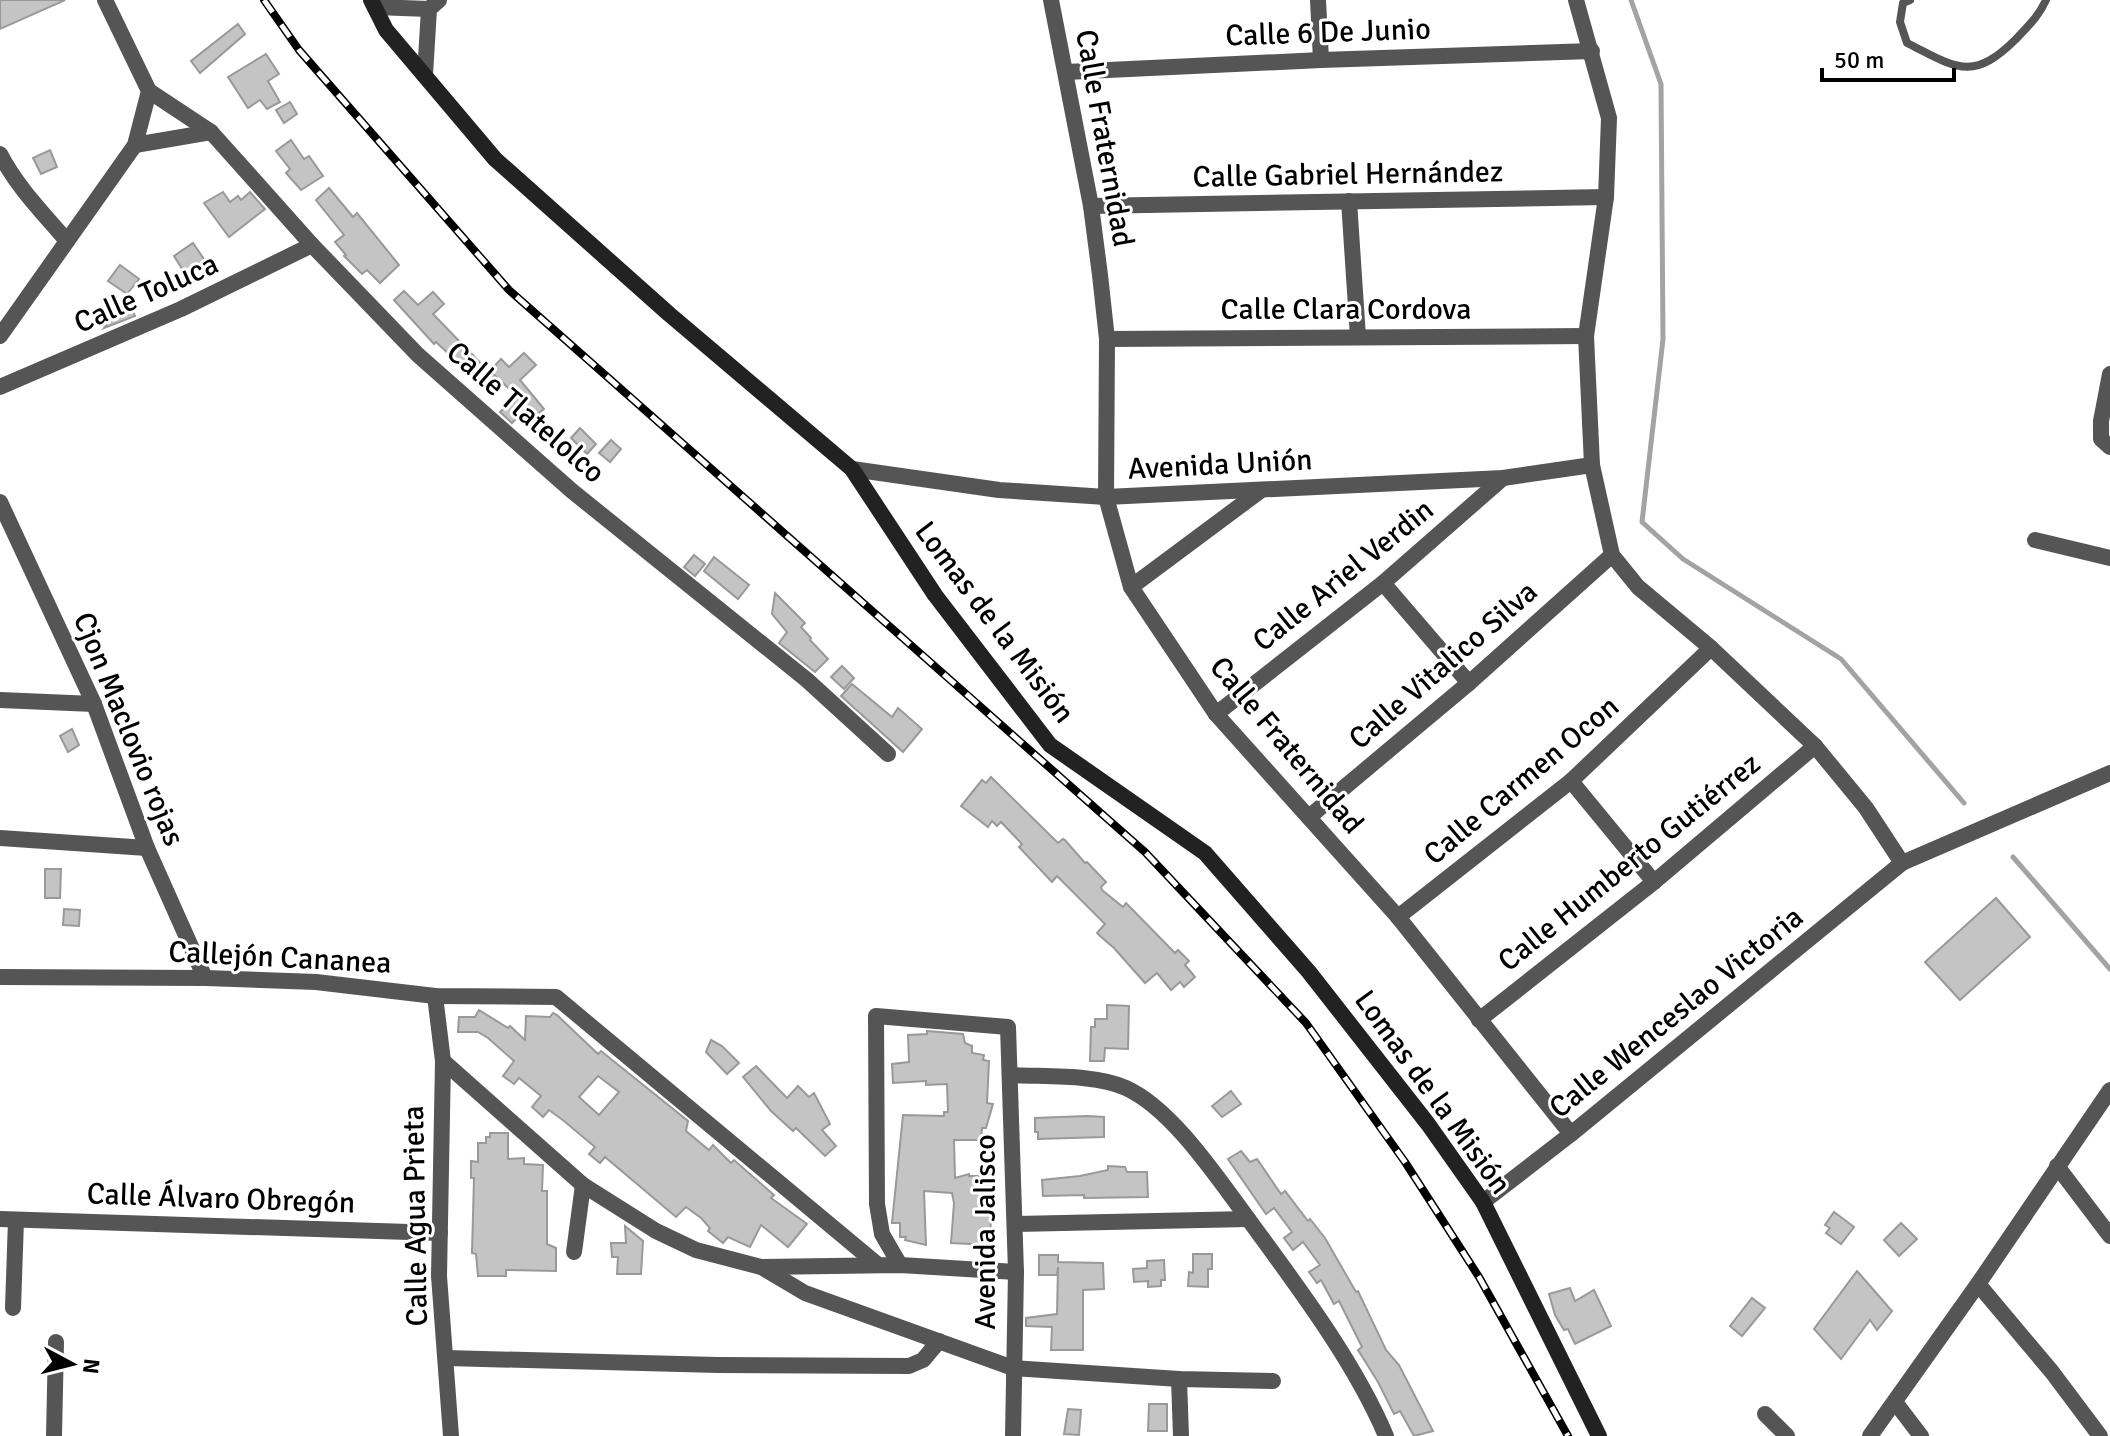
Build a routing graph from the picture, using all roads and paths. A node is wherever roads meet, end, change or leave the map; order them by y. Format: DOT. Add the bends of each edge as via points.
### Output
graph roads {
  1 [pos="105,0"];
  2 [pos="1051,0"];
  3 [pos="1318,0"];
  4 [pos="1576,0"];
  5 [pos="1910,0"];
  6 [pos="2046,0"];
  7 [pos="373,3"];
  8 [pos="434,4"];
  9 [pos="1592,51"];
  10 [pos="1321,60"];
  11 [pos="1066,72"];
  12 [pos="425,75"];
  13 [pos="149,91"];
  14 [pos="211,132"];
  15 [pos="135,145"];
  16 [pos="0,154"];
  17 [pos="1606,197"];
  18 [pos="1349,201"];
  19 [pos="1091,206"];
  20 [pos="67,241"];
  21 [pos="312,245"];
  22 [pos="0,336"];
  23 [pos="1586,336"];
  24 [pos="1358,337"];
  25 [pos="1107,339"];
  26 [pos="2110,374"];
  27 [pos="0,387"];
  28 [pos="2110,447"];
  29 [pos="1592,465"];
  30 [pos="852,469"];
  31 [pos="1503,478"];
  32 [pos="1260,491"];
  33 [pos="1106,497"];
  34 [pos="0,502"];
  35 [pos="2035,540"];
  36 [pos="1612,555"];
  37 [pos="2110,558"];
  38 [pos="1383,583"];
  39 [pos="1131,587"];
  40 [pos="1711,648"];
  41 [pos="1469,683"];
  42 [pos="0,700"];
  43 [pos="94,704"];
  44 [pos="1216,714"];
  45 [pos="1815,746"];
  46 [pos="888,754"];
  47 [pos="2110,773"];
  48 [pos="1571,781"];
  49 [pos="1309,817"];
  50 [pos="0,838"];
  51 [pos="147,848"];
  52 [pos="1902,863"];
  53 [pos="1654,882"];
  54 [pos="1398,917"];
  55 [pos="0,977"];
  56 [pos="205,978"];
  57 [pos="435,996"];
  58 [pos="1479,1020"];
  59 [pos="443,1061"];
  60 [pos="1012,1075"];
  61 [pos="2110,1090"];
  62 [pos="1571,1134"];
  63 [pos="2057,1166"];
  64 [pos="583,1185"];
  65 [pos="1483,1202"];
  66 [pos="1248,1219"];
  67 [pos="8,1220"];
  68 [pos="1015,1224"];
  69 [pos="440,1233"];
  70 [pos="2110,1236"];
  71 [pos="574,1252"];
  72 [pos="878,1265"];
  73 [pos="900,1265"];
  74 [pos="761,1267"];
  75 [pos="1016,1272"];
  76 [pos="1978,1284"];
  77 [pos="13,1308"];
  78 [pos="939,1341"];
  79 [pos="56,1342"];
  80 [pos="446,1358"];
  81 [pos="1013,1368"];
  82 [pos="1179,1379"];
  83 [pos="1273,1381"];
  84 [pos="1895,1402"];
  85 [pos="1765,1414"];
  86 [pos="54,1436"];
  87 [pos="451,1436"];
  88 [pos="1013,1436"];
  89 [pos="1181,1436"];
  90 [pos="1386,1436"];
  91 [pos="1599,1436"];
  92 [pos="1787,1436"];
  93 [pos="1870,1436"];
  94 [pos="1921,1436"];
  95 [pos="2100,1436"];
  1 -- 13 [label="street"];
  2 -- 11 [label="street, Calle Fraternidad"];
  3 -- 10 [label="street"];
  4 -- 9 [label="street"];
  5 -- 6 [label="lane" via="1903,3 1900,22 1907,43 1954,67 1981,66 2000,55 2039,15"];
  7 -- 8 [label="street"];
  7 -- 12 [label="street, Lomas de la Misión" via="386,30"];
  8 -- 12 [label="street"];
  9 -- 10 [label="street, Calle 6 De Junio"];
  9 -- 17 [label="street" via="1609,118"];
  10 -- 11 [label="street, Calle 6 De Junio"];
  11 -- 19 [label="street, Calle Fraternidad"];
  12 -- 30 [label="street, Lomas de la Misión" via="495,159"];
  13 -- 14 [label="street, Calle Tlatelolco"];
  13 -- 15 [label="street"];
  14 -- 15 [label="street"];
  14 -- 21 [label="street, Calle Tlatelolco"];
  15 -- 20 [label="street"];
  16 -- 20 [label="street"];
  17 -- 18 [label="street, Calle Gabriel Hernández"];
  17 -- 23 [label="street"];
  18 -- 19 [label="street, Calle Gabriel Hernández"];
  18 -- 24 [label="street"];
  19 -- 25 [label="street, Calle Fraternidad"];
  20 -- 22 [label="street"];
  21 -- 27 [label="street, Calle Toluca"];
  21 -- 46 [label="street, Calle Tlatelolco" via="418,355 572,491 807,680"];
  23 -- 24 [label="street, Calle Clara Cordova"];
  23 -- 29 [label="street"];
  24 -- 25 [label="street, Calle Clara Cordova"];
  25 -- 33 [label="street, Calle Fraternidad"];
  26 -- 28 [label="street" via="2101,421 2101,439"];
  29 -- 31 [label="street, Avenida Unión"];
  29 -- 36 [label="street"];
  30 -- 33 [label="street, Avenida Unión" via="999,490"];
  30 -- 65 [label="street, Lomas de la Misión" via="935,595 1050,745 1205,853 1309,972"];
  31 -- 32 [label="street, Avenida Unión"];
  31 -- 38 [label="street, Calle Ariel Verdin"];
  32 -- 33 [label="street, Avenida Unión"];
  32 -- 39 [label="street"];
  33 -- 39 [label="street, Calle Fraternidad"];
  34 -- 43 [label="street, Cjon Maclovio rojas"];
  35 -- 37 [label="street"];
  36 -- 40 [label="street" via="1638,587"];
  36 -- 41 [label="street, Calle Vitalico Silva"];
  38 -- 41 [label="street"];
  38 -- 44 [label="street, Calle Ariel Verdin"];
  39 -- 44 [label="street, Calle Fraternidad"];
  40 -- 45 [label="street"];
  40 -- 48 [label="street, Calle Carmen Ocon"];
  41 -- 49 [label="street, Calle Vitalico Silva"];
  42 -- 43 [label="street"];
  43 -- 51 [label="street, Cjon Maclovio rojas"];
  44 -- 49 [label="street, Calle Fraternidad"];
  45 -- 52 [label="street"];
  45 -- 53 [label="street, Calle Humberto Gutiérrez"];
  47 -- 52 [label="street, Calle Wenceslao Victoria"];
  48 -- 53 [label="street"];
  48 -- 54 [label="street, Calle Carmen Ocon"];
  49 -- 54 [label="street, Calle Fraternidad"];
  50 -- 51 [label="street"];
  51 -- 56 [label="street, Cjon Maclovio rojas"];
  52 -- 62 [label="street, Calle Wenceslao Victoria"];
  53 -- 58 [label="street, Calle Humberto Gutiérrez"];
  54 -- 58 [label="street, Calle Fraternidad"];
  55 -- 56 [label="street, Callejón Cananea"];
  56 -- 57 [label="street, Callejón Cananea" via="316,982"];
  57 -- 59 [label="street, Calle Agua Prieta"];
  57 -- 72 [label="street, Callejón Cananea" via="556,997"];
  58 -- 62 [label="street, Calle Fraternidad"];
  59 -- 64 [label="street"];
  59 -- 69 [label="street, Calle Agua Prieta"];
  60 -- 66 [label="street" via="1097,1080 1126,1088 1155,1107 1201,1155"];
  60 -- 68 [label="street, Avenida Jalisco"];
  60 -- 73 [label="street, Avenida Jalisco" via="1008,1027 876,1016 877,1204 882,1234"];
  61 -- 63 [label="street"];
  62 -- 65 [label="street, Calle Wenceslao Victoria"];
  63 -- 70 [label="street"];
  63 -- 76 [label="street"];
  64 -- 71 [label="street"];
  64 -- 74 [label="street" via="696,1250"];
  65 -- 91 [label="street, Lomas de la Misión"];
  66 -- 68 [label="street"];
  66 -- 90 [label="street" via="1341,1353"];
  67 -- 69 [label="street, Calle Álvaro Obregón"];
  67 -- 77 [label="street"];
  68 -- 75 [label="street, Avenida Jalisco"];
  69 -- 80 [label="street, Calle Agua Prieta"];
  72 -- 73 [label="street"];
  72 -- 74 [label="street"];
  73 -- 75 [label="street"];
  74 -- 78 [label="street" via="805,1293"];
  75 -- 81 [label="street, Avenida Jalisco"];
  76 -- 84 [label="street"];
  76 -- 95 [label="street"];
  78 -- 80 [label="street" via="923,1360 909,1366"];
  78 -- 81 [label="street"];
  79 -- 86 [label="street"];
  80 -- 87 [label="street, Calle Agua Prieta"];
  81 -- 82 [label="street"];
  81 -- 88 [label="street, Avenida Jalisco"];
  82 -- 83 [label="street"];
  82 -- 89 [label="street"];
  84 -- 93 [label="street"];
  84 -- 94 [label="street"];
  85 -- 92 [label="street"];
}
